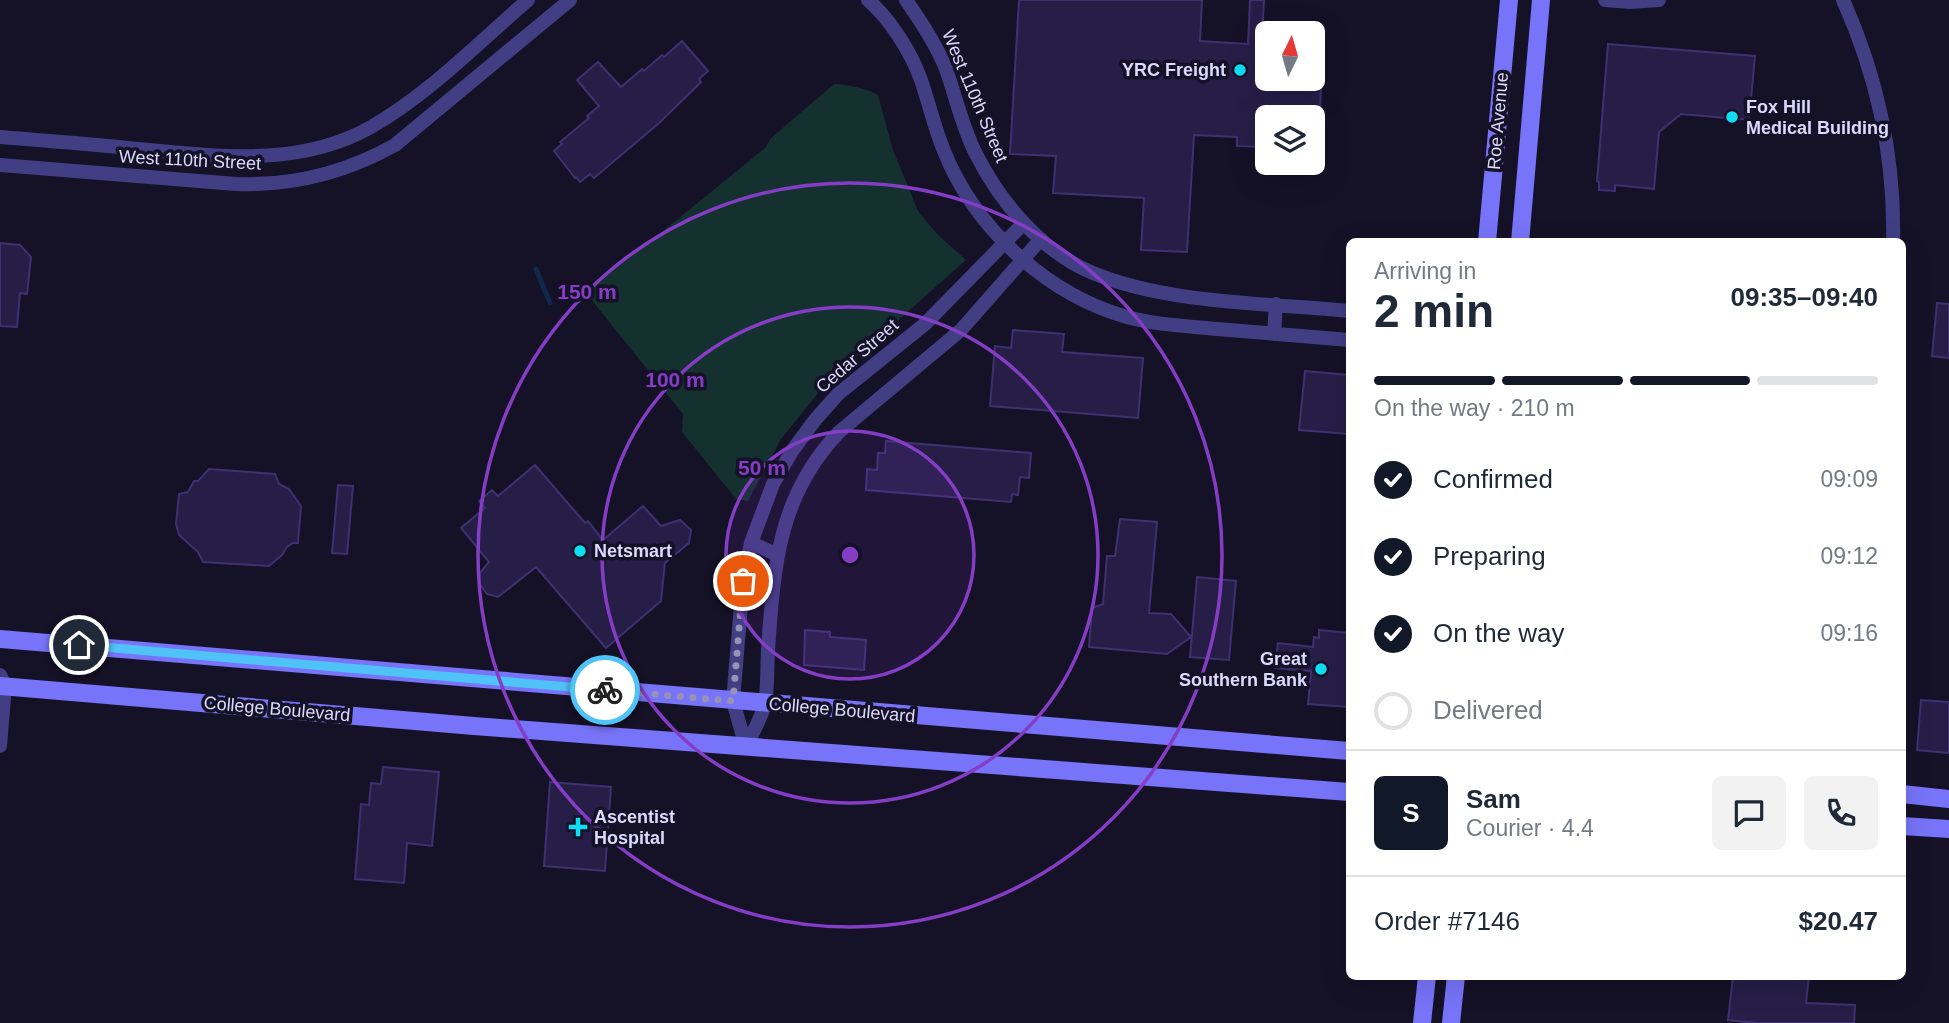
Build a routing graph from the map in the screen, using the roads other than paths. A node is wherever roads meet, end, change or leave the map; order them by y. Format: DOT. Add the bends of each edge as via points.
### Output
graph roads {
  1 [pos="528,0"];
  2 [pos="570,0"];
  3 [pos="868,0"];
  4 [pos="906,0"];
  5 [pos="1508,0"];
  6 [pos="1541,0"];
  7 [pos="1605,0"];
  8 [pos="1659,0"];
  9 [pos="1843,0"];
  10 [pos="0,137"];
  11 [pos="0,165"];
  12 [pos="1024,223"];
  13 [pos="1487,238"];
  14 [pos="1520,238"];
  15 [pos="1894,238"];
  16 [pos="1041,239"];
  17 [pos="1004,244"];
  18 [pos="1025,260"];
  19 [pos="1276,304"];
  20 [pos="1346,310"];
  21 [pos="1274,334"];
  22 [pos="1346,340"];
  23 [pos="751,543"];
  24 [pos="776,554"];
  25 [pos="0,639"];
  26 [pos="2,683"];
  27 [pos="733,701"];
  28 [pos="765,704"];
  29 [pos="0,746"];
  30 [pos="746,747"];
  31 [pos="1346,751"];
  32 [pos="1346,792"];
  33 [pos="1906,794"];
  34 [pos="1949,799"];
  35 [pos="1906,826"];
  36 [pos="1949,829"];
  37 [pos="1427,980"];
  38 [pos="1456,980"];
  39 [pos="1422,1023"];
  40 [pos="1451,1023"];
  1 -- 10 [label="street, West 110th Street" via="421,93 371,127 319,147 231,157"];
  2 -- 11 [label="street, West 110th Street" via="395,145 317,177 259,185"];
  3 -- 17 [label="street" via="891,26 920,77 958,180"];
  4 -- 12 [label="street, West 110th Street" via="946,69 975,152"];
  5 -- 13 [label="main road, Roe Avenue"];
  6 -- 14 [label="main road, Roe Avenue"];
  7 -- 8 [label="street"];
  9 -- 15 [label="street" via="1878,99 1889,156"];
  12 -- 16 [label="street, West 110th Street"];
  12 -- 17 [label="street, Cedar Street"];
  16 -- 18 [label="street"];
  16 -- 19 [label="street, West 110th Street" via="1091,272 1129,285 1184,296"];
  17 -- 18 [label="street"];
  17 -- 23 [label="street, Cedar Street" via="925,324 838,394 815,420 774,484"];
  18 -- 21 [label="street" via="1055,284 1127,317"];
  18 -- 24 [label="street" via="961,330 827,445 796,496"];
  19 -- 20 [label="street, West 110th Street"];
  19 -- 21 [label="street"];
  21 -- 22 [label="street"];
  23 -- 24 [label="street"];
  23 -- 27 [label="street, Cedar Street" via="743,581"];
  24 -- 28 [label="street"];
  25 -- 27 [label="main road, College Boulevard"];
  26 -- 29 [label="street"];
  26 -- 30 [label="main road, College Boulevard"];
  27 -- 28 [label="main road, College Boulevard"];
  27 -- 30 [label="street, Cedar Street"];
  28 -- 30 [label="street"];
  28 -- 31 [label="main road, College Boulevard"];
  30 -- 32 [label="main road, College Boulevard"];
  33 -- 34 [label="main road"];
  35 -- 36 [label="main road"];
  37 -- 39 [label="main road"];
  38 -- 40 [label="main road"];
}
